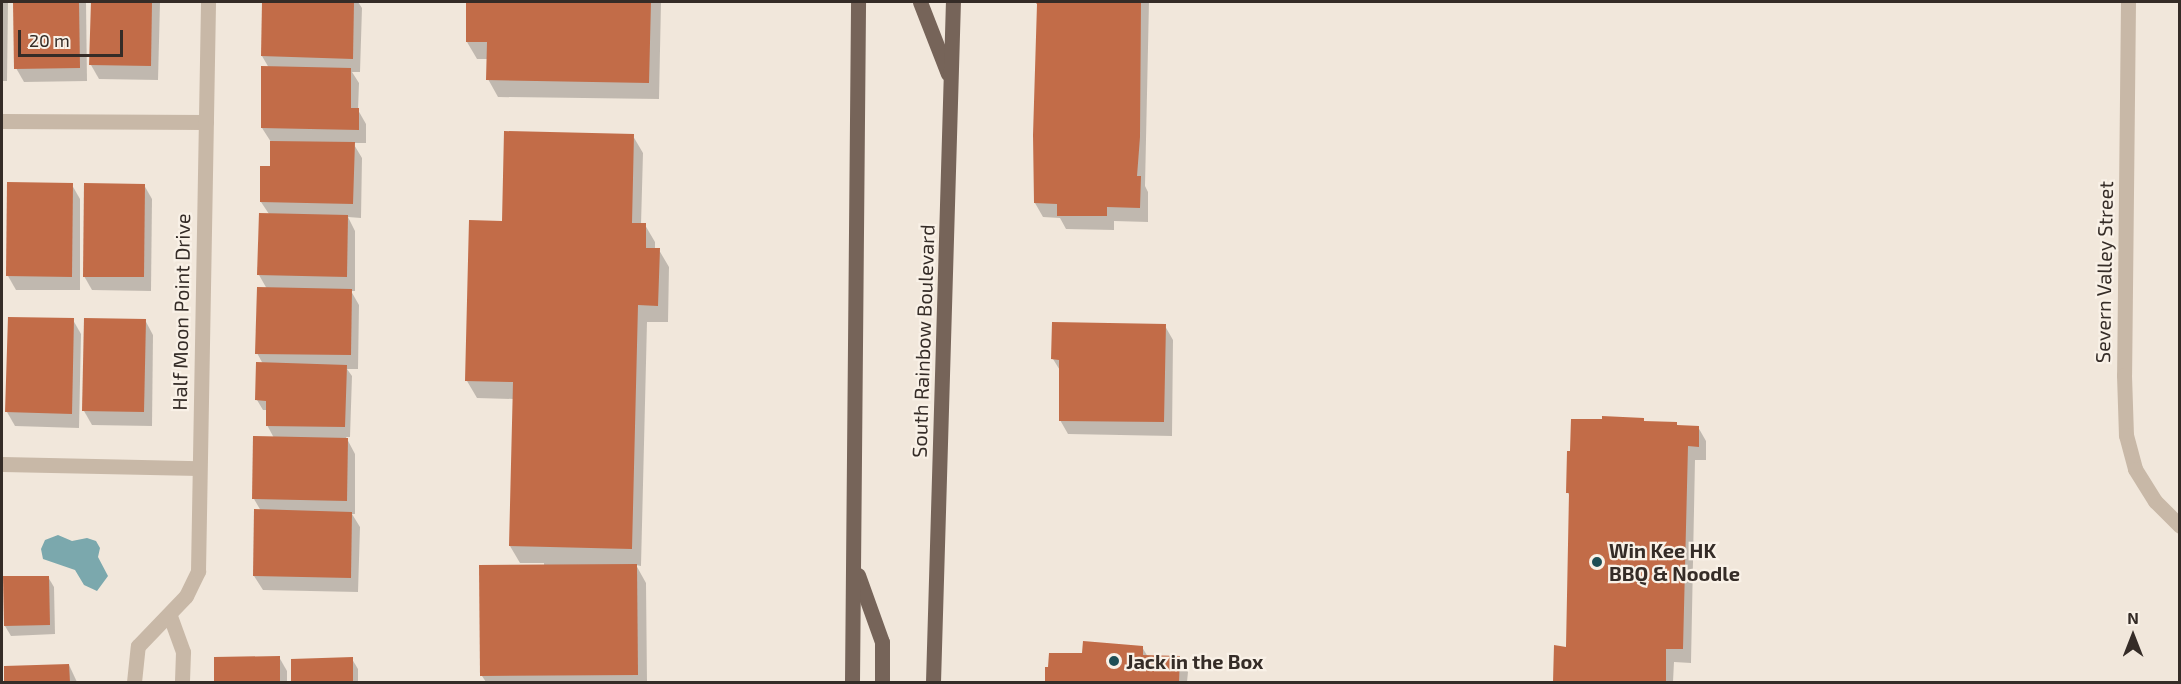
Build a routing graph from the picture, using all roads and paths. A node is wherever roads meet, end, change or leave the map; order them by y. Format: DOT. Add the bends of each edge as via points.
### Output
graph roads {
  1 [pos="208,2"];
  2 [pos="858,2"];
  3 [pos="920,2"];
  4 [pos="953,2"];
  5 [pos="2128,2"];
  6 [pos="951,83"];
  7 [pos="2,121"];
  8 [pos="206,122"];
  9 [pos="2,464"];
  10 [pos="199,468"];
  11 [pos="2180,526"];
  12 [pos="855,566"];
  13 [pos="170,616"];
  14 [pos="134,682"];
  15 [pos="182,682"];
  16 [pos="852,682"];
  17 [pos="882,682"];
  18 [pos="933,682"];
  1 -- 8 [label="street, Half Moon Point Drive"];
  2 -- 12 [label="main road"];
  3 -- 6 [label="main road"];
  4 -- 6 [label="main road, South Rainbow Boulevard"];
  5 -- 11 [label="street, Severn Valley Street" via="2126,435 2135,469 2155,501"];
  6 -- 18 [label="main road, South Rainbow Boulevard"];
  7 -- 8 [label="street"];
  8 -- 10 [label="street, Half Moon Point Drive"];
  9 -- 10 [label="street"];
  10 -- 13 [label="street, Half Moon Point Drive" via="198,572"];
  12 -- 16 [label="main road"];
  12 -- 17 [label="main road" via="882,642"];
  13 -- 14 [label="street, Half Moon Point Drive" via="138,646"];
  13 -- 15 [label="street" via="183,652"];
}
